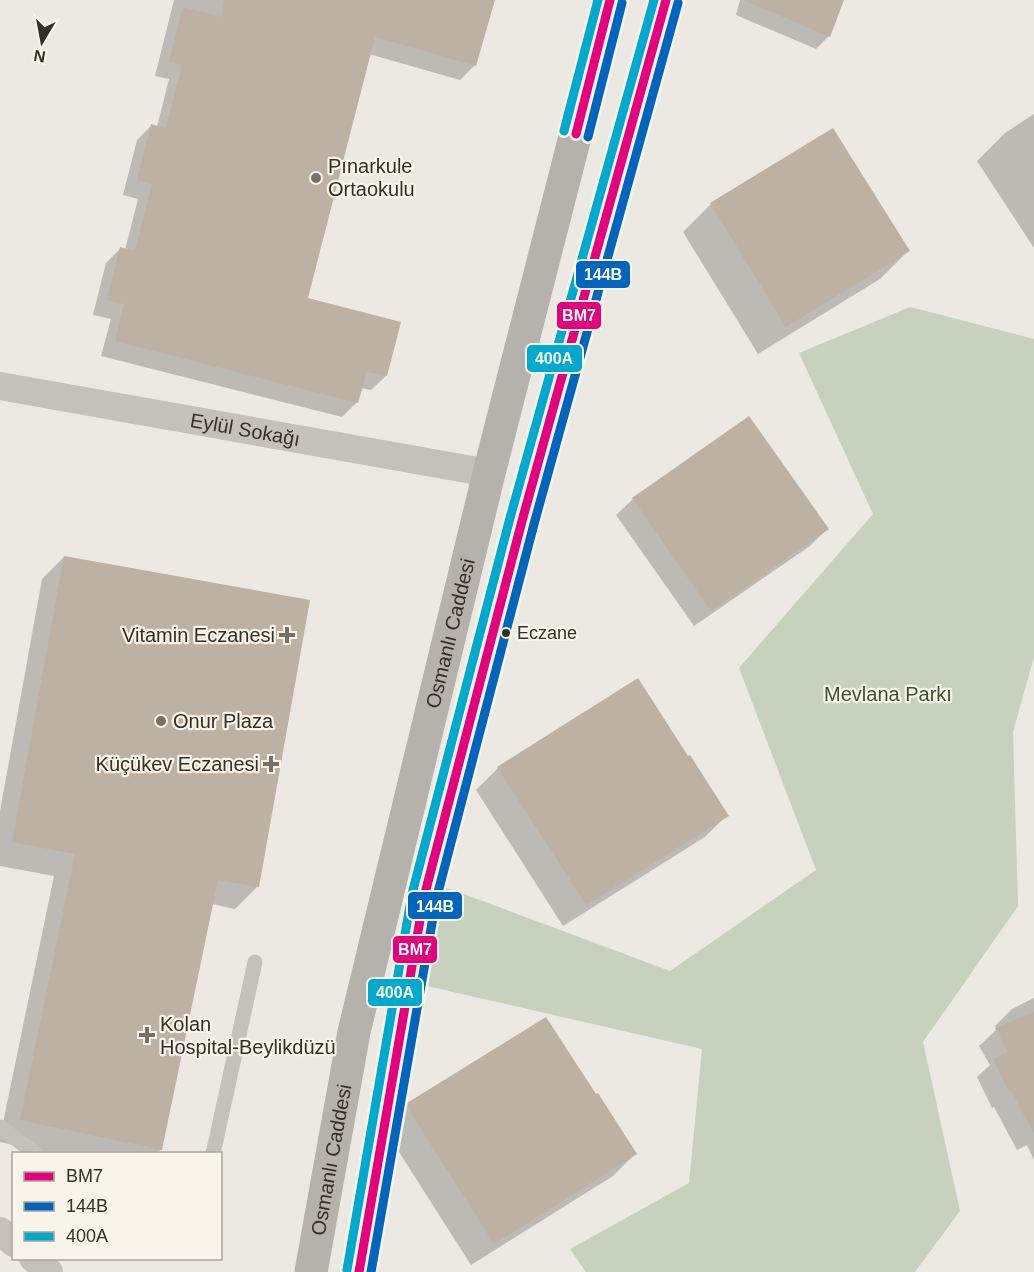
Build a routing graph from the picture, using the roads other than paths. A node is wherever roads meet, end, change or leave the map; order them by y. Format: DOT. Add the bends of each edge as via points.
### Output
graph roads {
  1 [pos="610,0"];
  2 [pos="666,0"];
  3 [pos="0,386"];
  4 [pos="489,473"];
  5 [pos="255,962"];
  6 [pos="0,1127"];
  7 [pos="33,1152"];
  8 [pos="213,1152"];
  9 [pos="0,1231"];
  10 [pos="12,1241"];
  11 [pos="35,1260"];
  12 [pos="50,1272"];
  13 [pos="311,1272"];
  14 [pos="359,1272"];
  1 -- 4 [label="main road, Osmanlı Caddesi"];
  2 -- 14 [label="main road, Osmanlı Caddesi" via="522,521 424,897"];
  3 -- 4 [label="street, Eylül Sokağı"];
  4 -- 13 [label="main road, Osmanlı Caddesi" via="354,1032"];
  5 -- 8 [label="lane"];
  6 -- 7 [label="lane"];
  9 -- 10 [label="street"];
  11 -- 12 [label="street"];
}
